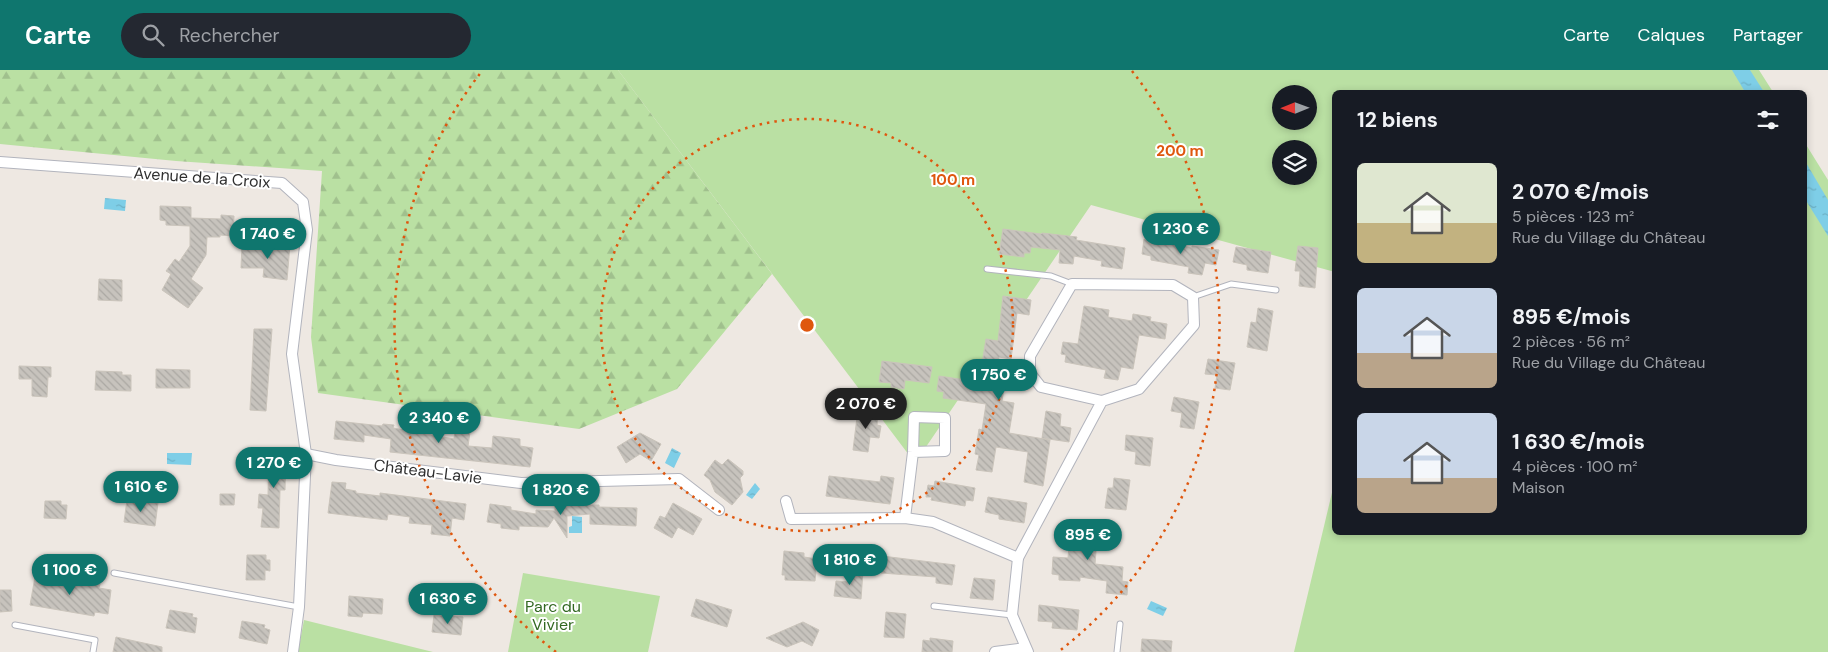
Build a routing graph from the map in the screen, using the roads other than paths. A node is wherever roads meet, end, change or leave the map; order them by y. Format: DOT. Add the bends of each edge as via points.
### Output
graph roads {
  1 [pos="0,162"];
  2 [pos="987,269"];
  3 [pos="1072,284"];
  4 [pos="1276,290"];
  5 [pos="1193,297"];
  6 [pos="1102,401"];
  7 [pos="913,452"];
  8 [pos="306,454"];
  9 [pos="786,500"];
  10 [pos="719,510"];
  11 [pos="905,518"];
  12 [pos="1018,558"];
  13 [pos="114,573"];
  14 [pos="934,606"];
  15 [pos="299,607"];
  16 [pos="1012,614"];
  17 [pos="1120,624"];
  18 [pos="15,625"];
  19 [pos="1026,650"];
  20 [pos="93,652"];
  21 [pos="293,652"];
  22 [pos="995,652"];
  23 [pos="1117,652"];
  1 -- 8 [label="street, Avenue de la Croix" via="282,182 304,202 307,230 292,354"];
  2 -- 3 [label="lane" via="1051,276"];
  3 -- 5 [label="street" via="1173,285"];
  3 -- 6 [label="street" via="1030,356 1030,373 1042,386"];
  4 -- 5 [label="lane" via="1231,284"];
  5 -- 6 [label="street" via="1194,325 1139,389"];
  6 -- 12 [label="street"];
  7 -- 7 [label="street" via="914,417 945,418 945,451"];
  7 -- 11 [label="street"];
  8 -- 10 [label="street, Château-Lavie" via="521,483 679,479"];
  8 -- 15 [label="street, Avenue de la Croix"];
  9 -- 11 [label="street" via="790,519"];
  11 -- 12 [label="street" via="932,522"];
  12 -- 16 [label="street"];
  13 -- 15 [label="lane"];
  14 -- 16 [label="lane"];
  15 -- 21 [label="street, Avenue de la Croix"];
  16 -- 19 [label="street"];
  17 -- 23 [label="lane"];
  18 -- 20 [label="lane" via="95,640"];
  19 -- 22 [label="street"];
}
